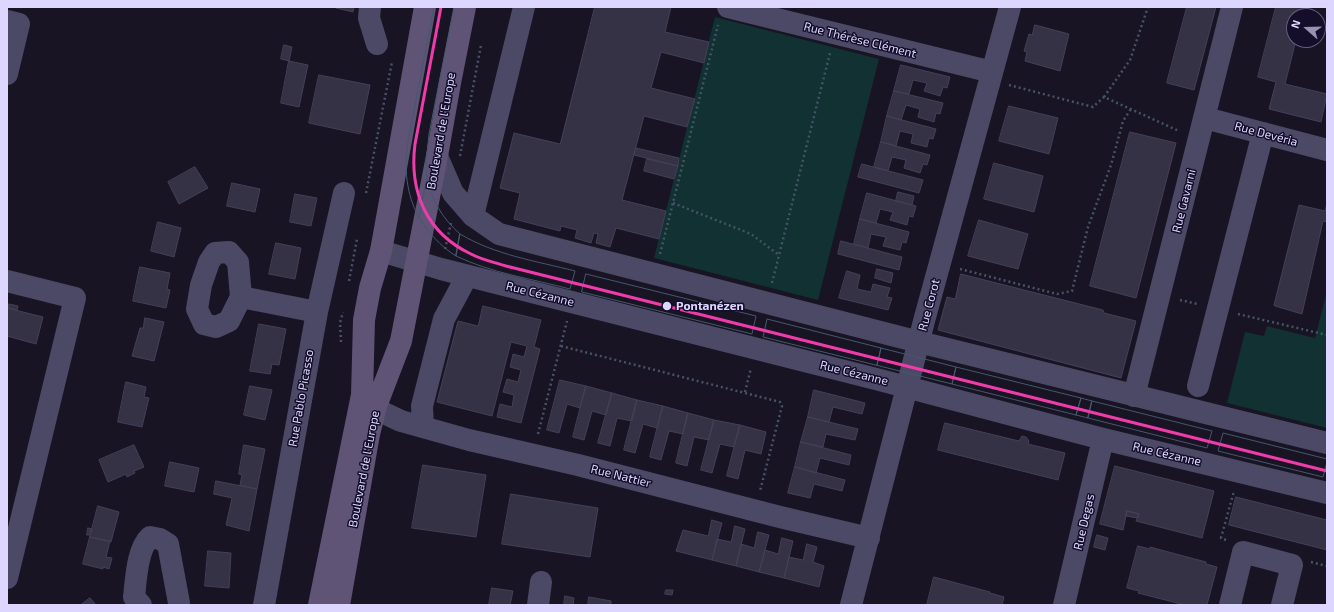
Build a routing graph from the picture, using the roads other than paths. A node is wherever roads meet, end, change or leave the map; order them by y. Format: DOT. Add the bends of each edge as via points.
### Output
graph roads {
  1 [pos="370,7"];
  2 [pos="425,7"];
  3 [pos="465,7"];
  4 [pos="524,7"];
  5 [pos="1010,7"];
  6 [pos="1232,7"];
  7 [pos="723,14"];
  8 [pos="7,21"];
  9 [pos="377,44"];
  10 [pos="7,74"];
  11 [pos="991,76"];
  12 [pos="1205,118"];
  13 [pos="1263,133"];
  14 [pos="1327,150"];
  15 [pos="437,156"];
  16 [pos="344,193"];
  17 [pos="473,216"];
  18 [pos="381,251"];
  19 [pos="416,261"];
  20 [pos="467,276"];
  21 [pos="7,281"];
  22 [pos="241,297"];
  23 [pos="317,312"];
  24 [pos="919,342"];
  25 [pos="1198,386"];
  26 [pos="908,387"];
  27 [pos="1134,396"];
  28 [pos="376,406"];
  29 [pos="423,427"];
  30 [pos="1103,439"];
  31 [pos="1327,443"];
  32 [pos="1327,493"];
  33 [pos="869,538"];
  34 [pos="7,578"];
  35 [pos="541,582"];
  36 [pos="179,604"];
  37 [pos="141,605"];
  38 [pos="264,605"];
  39 [pos="319,605"];
  40 [pos="338,605"];
  41 [pos="538,605"];
  42 [pos="851,605"];
  43 [pos="1064,605"];
  44 [pos="1230,605"];
  45 [pos="1282,605"];
  1 -- 9 [label="street" via="369,18"];
  2 -- 18 [label="main road, Boulevard de l'Europe"];
  3 -- 15 [label="main road, Boulevard de l'Europe"];
  4 -- 17 [label="street"];
  5 -- 11 [label="street, Rue Corot"];
  6 -- 12 [label="street, Rue Gavarni"];
  7 -- 11 [label="street, Rue Thérèse Clément" via="835,33"];
  8 -- 10 [label="street" via="20,24"];
  11 -- 24 [label="street, Rue Corot"];
  12 -- 13 [label="street, Rue Devéria"];
  12 -- 27 [label="street, Rue Gavarni"];
  13 -- 14 [label="street, Rue Devéria"];
  13 -- 25 [label="street"];
  15 -- 17 [label="street" via="454,193"];
  15 -- 19 [label="main road, Boulevard de l'Europe"];
  16 -- 23 [label="street, Rue Pablo Picasso"];
  17 -- 24 [label="street" via="499,234"];
  18 -- 19 [label="street, Rue Cézanne"];
  18 -- 39 [label="main road, Boulevard de l'Europe" via="364,320 362,395"];
  19 -- 20 [label="street, Rue Cézanne"];
  19 -- 28 [label="main road, Boulevard de l'Europe" via="400,341"];
  20 -- 26 [label="street, Rue Cézanne"];
  20 -- 29 [label="street" via="444,319 422,406"];
  21 -- 34 [label="street" via="75,298"];
  22 -- 23 [label="street"];
  23 -- 38 [label="street, Rue Pablo Picasso"];
  24 -- 26 [label="street, Rue Corot"];
  24 -- 27 [label="street"];
  26 -- 30 [label="street, Rue Cézanne"];
  26 -- 33 [label="street, Rue Corot"];
  27 -- 31 [label="street"];
  28 -- 29 [label="street, Rue Nattier" via="401,421"];
  28 -- 40 [label="main road, Boulevard de l'Europe"];
  29 -- 33 [label="street, Rue Nattier"];
  30 -- 32 [label="street, Rue Cézanne"];
  30 -- 43 [label="street, Rue Degas"];
  33 -- 42 [label="street, Rue Corot"];
  35 -- 41 [label="street"];
  36 -- 37 [label="street" via="168,544 160,538 150,537 145,542 137,571 134,597"];
  44 -- 45 [label="street" via="1243,552 1292,565"];
}
